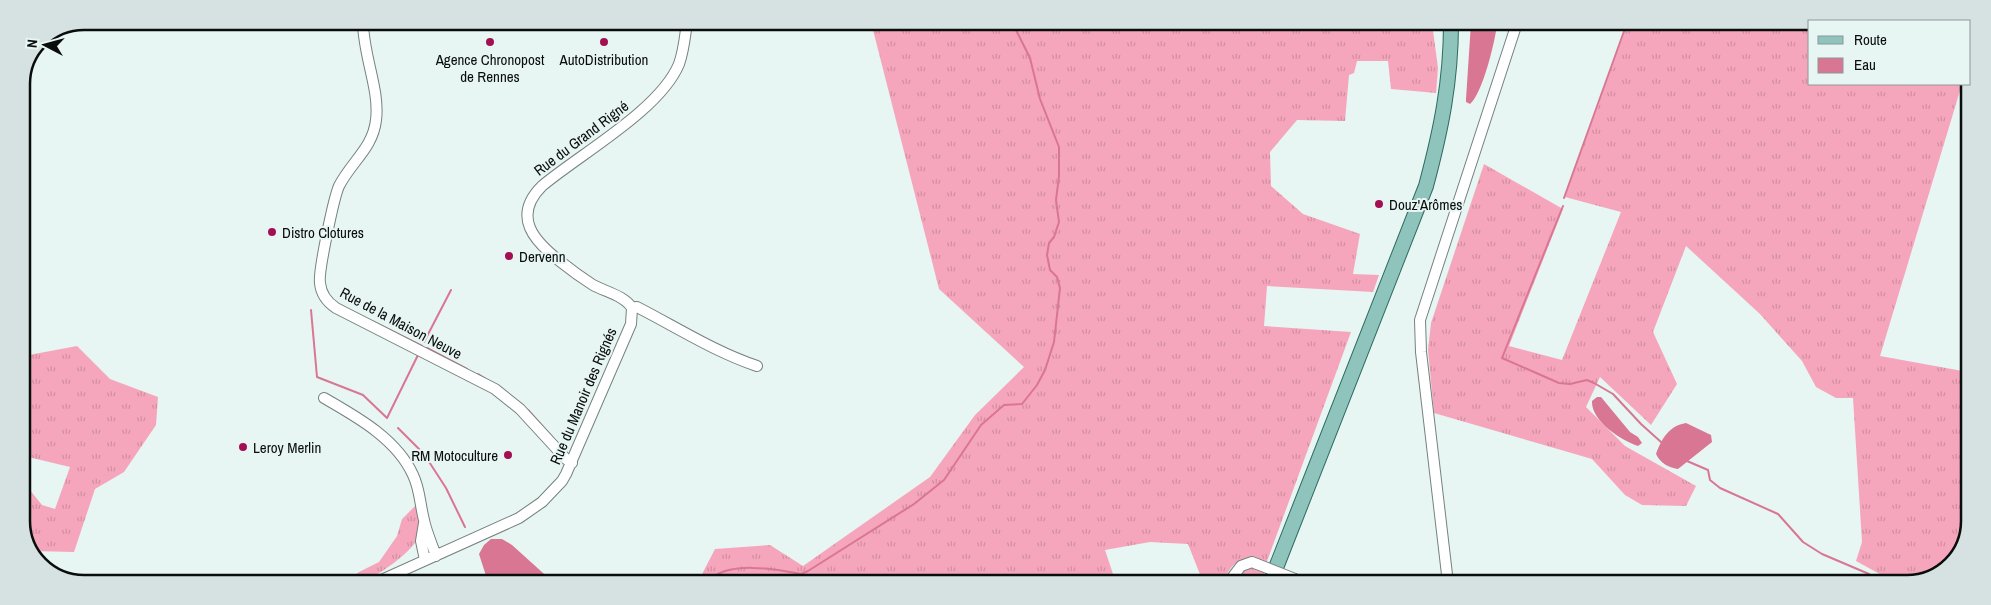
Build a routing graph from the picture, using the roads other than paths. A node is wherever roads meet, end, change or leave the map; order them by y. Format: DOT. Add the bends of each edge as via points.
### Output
graph roads {
  1 [pos="364,30"];
  2 [pos="685,30"];
  3 [pos="1443,30"];
  4 [pos="1451,30"];
  5 [pos="1515,30"];
  6 [pos="1444,105"];
  7 [pos="632,308"];
  8 [pos="757,366"];
  9 [pos="324,398"];
  10 [pos="572,463"];
  11 [pos="424,522"];
  12 [pos="436,556"];
  13 [pos="425,560"];
  14 [pos="392,575"];
  15 [pos="1234,575"];
  16 [pos="1273,575"];
  17 [pos="1284,575"];
  18 [pos="1447,575"];
  1 -- 10 [label="street, Rue de la Maison Neuve" via="365,53 377,103 376,122 372,139 336,193 320,277 323,293 330,304 495,390 520,409"];
  2 -- 7 [label="street, Rue du Grand Rigné" via="678,65 658,94 628,122 542,186 528,208 530,228 538,243 592,284"];
  3 -- 6 [label="main road" via="1446,63"];
  4 -- 6 [label="main road" via="1450,72"];
  5 -- 18 [label="street" via="1420,320"];
  6 -- 16 [label="main road" via="1436,150 1413,222"];
  7 -- 8 [label="street, Rue du Grand Rigné" via="637,307"];
  7 -- 10 [label="street, Rue du Manoir des Rignés" via="631,324"];
  9 -- 11 [label="street" via="365,423 401,455 417,484"];
  10 -- 12 [label="street, Rue du Manoir des Rignés" via="562,481 529,513"];
  11 -- 12 [label="street"];
  11 -- 13 [label="street" via="421,541"];
  12 -- 13 [label="street, Rue du Manoir des Rignés"];
  13 -- 14 [label="street, Rue du Manoir des Rignés"];
  15 -- 17 [label="street, bridge" via="1240,566 1252,562"];
}
